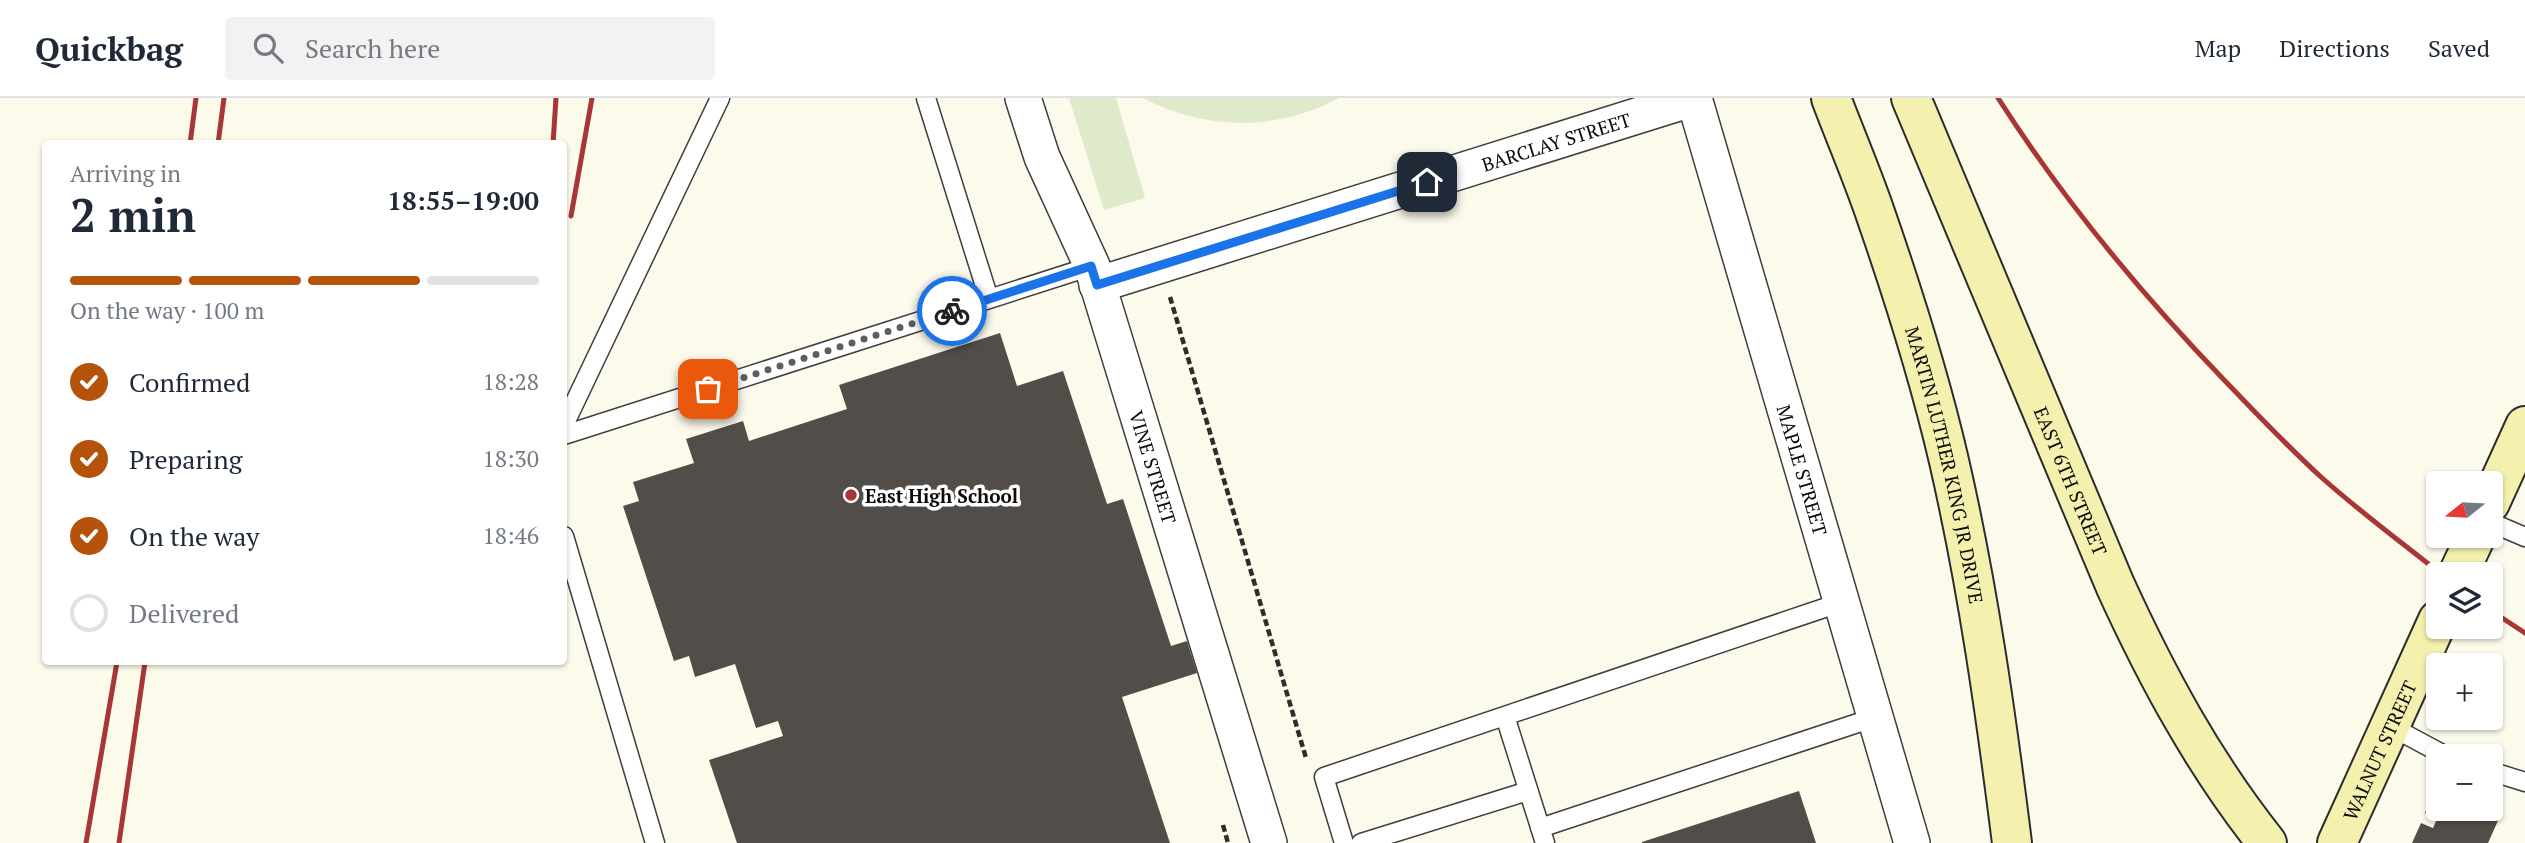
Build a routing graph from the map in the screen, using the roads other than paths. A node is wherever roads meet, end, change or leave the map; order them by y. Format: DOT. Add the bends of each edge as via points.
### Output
graph roads {
  1 [pos="720,98"];
  2 [pos="926,98"];
  3 [pos="1023,98"];
  4 [pos="1694,98"];
  5 [pos="1831,98"];
  6 [pos="1911,98"];
  7 [pos="1094,276"];
  8 [pos="989,299"];
  9 [pos="567,419"];
  10 [pos="2525,426"];
  11 [pos="567,434"];
  12 [pos="2503,474"];
  13 [pos="2503,528"];
  14 [pos="2525,537"];
  15 [pos="567,546"];
  16 [pos="1842,602"];
  17 [pos="2429,639"];
  18 [pos="1504,716"];
  19 [pos="1876,717"];
  20 [pos="2389,726"];
  21 [pos="2426,745"];
  22 [pos="2503,775"];
  23 [pos="2525,782"];
  24 [pos="1528,791"];
  25 [pos="1543,835"];
  26 [pos="655,843"];
  27 [pos="1269,843"];
  28 [pos="1344,843"];
  29 [pos="1361,843"];
  30 [pos="1912,843"];
  31 [pos="2012,843"];
  32 [pos="2267,843"];
  33 [pos="2337,843"];
  1 -- 9 [label="lane"];
  2 -- 8 [label="lane"];
  3 -- 7 [label="street, VINE STREET" via="1042,157"];
  4 -- 7 [label="street, BARCLAY STREET"];
  4 -- 16 [label="street, MAPLE STREET"];
  5 -- 31 [label="main road, MARTIN LUTHER KING JR DRIVE" via="1873,206 1949,460 1992,691"];
  6 -- 32 [label="main road, EAST 6TH STREET" via="2146,652 2213,771"];
  7 -- 8 [label="lane"];
  7 -- 27 [label="street, VINE STREET"];
  8 -- 11 [label="lane"];
  10 -- 12 [label="main road"];
  13 -- 14 [label="lane"];
  15 -- 26 [label="lane"];
  16 -- 18 [label="lane"];
  16 -- 19 [label="street, MAPLE STREET"];
  17 -- 20 [label="main road, WALNUT STREET"];
  18 -- 24 [label="lane"];
  18 -- 28 [label="lane" via="1324,777"];
  19 -- 25 [label="lane"];
  19 -- 30 [label="street, MAPLE STREET"];
  20 -- 21 [label="lane"];
  20 -- 33 [label="main road, WALNUT STREET"];
  22 -- 23 [label="lane"];
  24 -- 25 [label="lane"];
  24 -- 29 [label="lane"];
}
